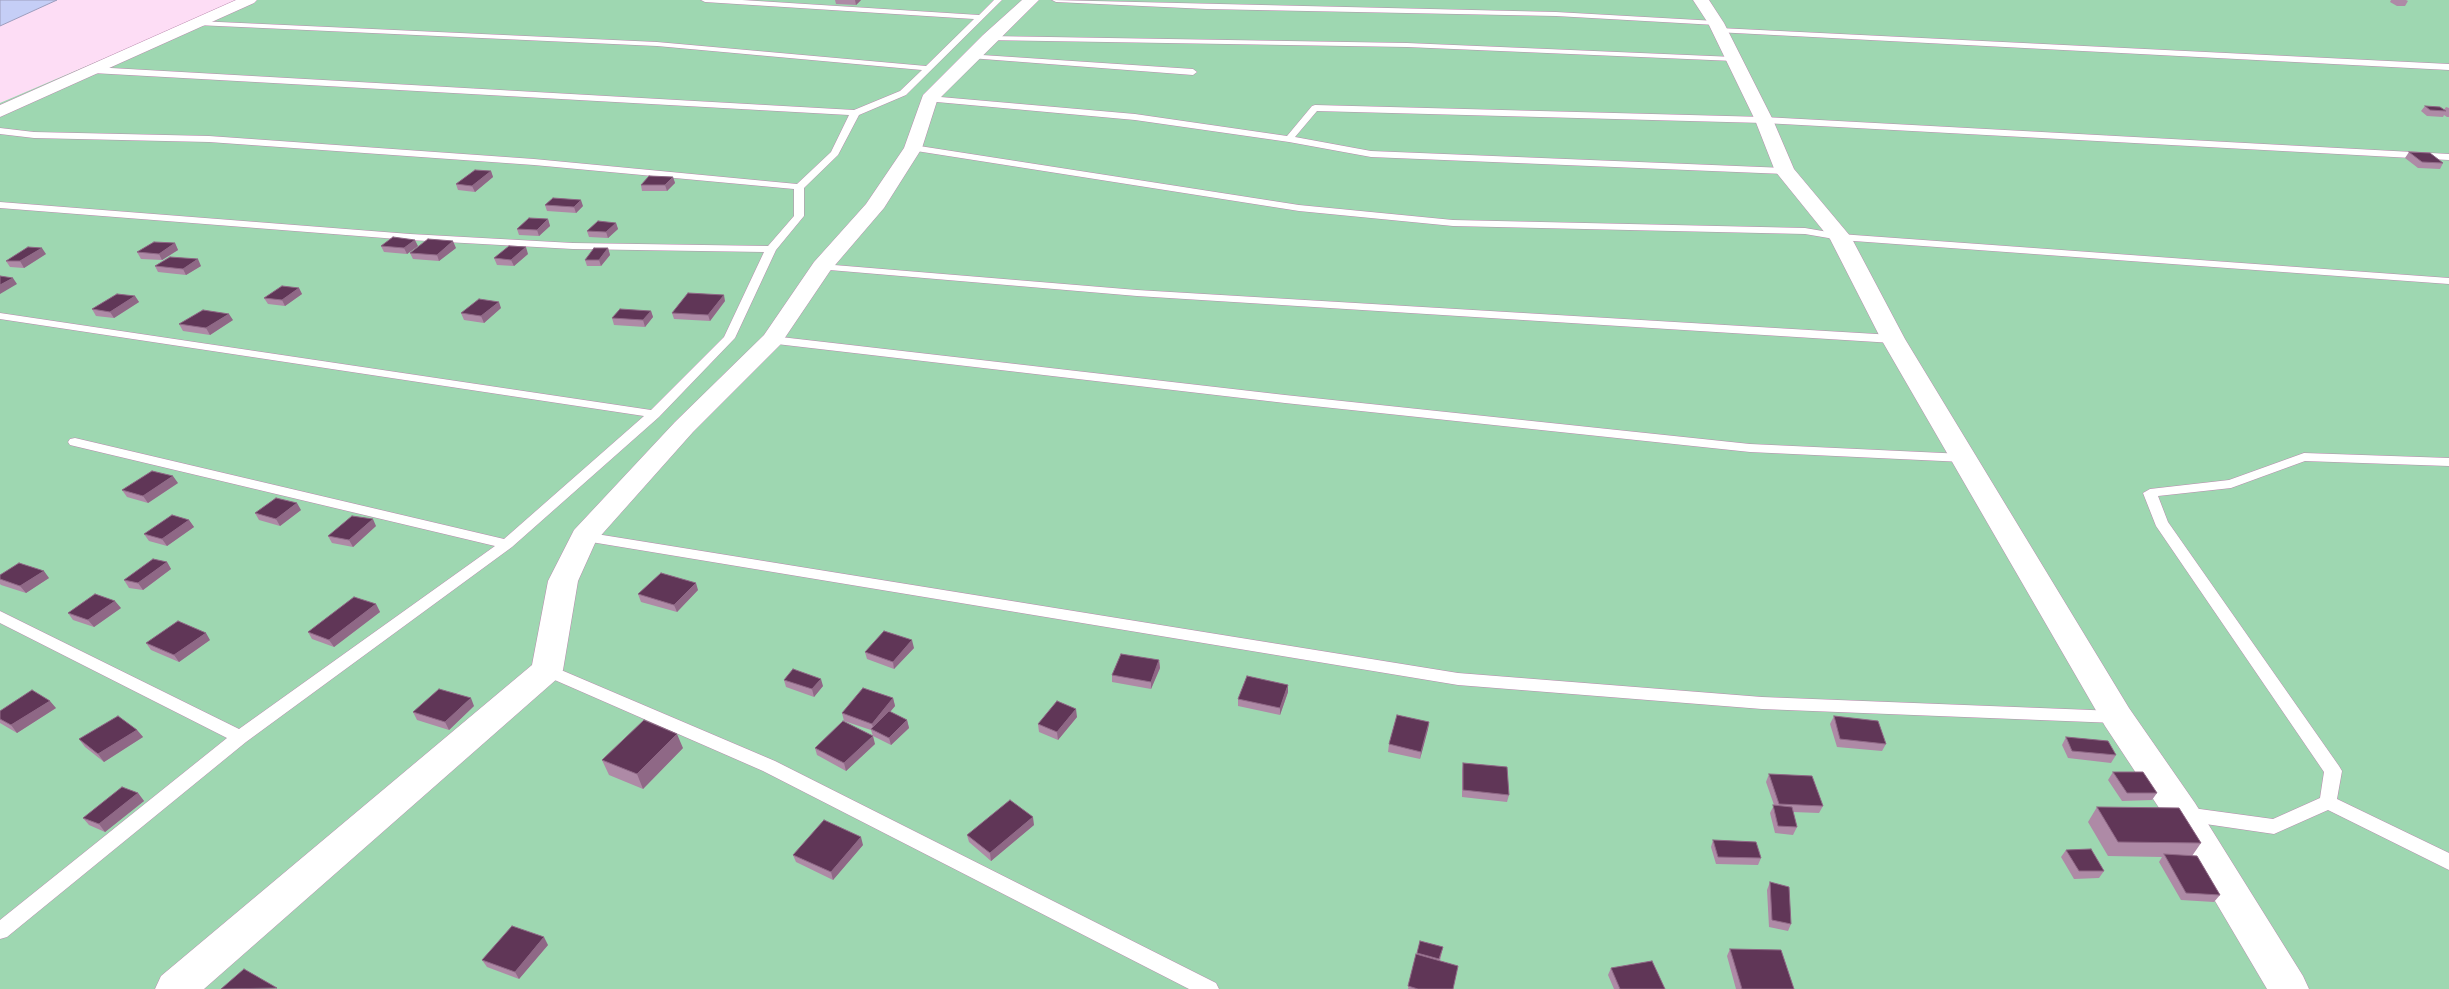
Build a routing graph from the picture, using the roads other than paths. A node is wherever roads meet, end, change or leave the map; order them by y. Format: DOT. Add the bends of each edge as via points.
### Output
graph roads {
  1 [pos="249,0"];
  2 [pos="705,0"];
  3 [pos="998,0"];
  4 [pos="1031,0"];
  5 [pos="1056,0"];
  6 [pos="1701,0"];
  7 [pos="197,23"];
  8 [pos="1718,26"];
  9 [pos="980,37"];
  10 [pos="1734,59"];
  11 [pos="2449,67"];
  12 [pos="926,68"];
  13 [pos="93,70"];
  14 [pos="1193,72"];
  15 [pos="929,99"];
  16 [pos="0,112"];
  17 [pos="855,113"];
  18 [pos="1764,120"];
  19 [pos="0,131"];
  20 [pos="1289,139"];
  21 [pos="913,148"];
  22 [pos="2449,156"];
  23 [pos="1785,170"];
  24 [pos="799,187"];
  25 [pos="0,205"];
  26 [pos="1840,237"];
  27 [pos="771,249"];
  28 [pos="822,267"];
  29 [pos="2449,281"];
  30 [pos="0,316"];
  31 [pos="1893,339"];
  32 [pos="772,340"];
  33 [pos="654,414"];
  34 [pos="75,442"];
  35 [pos="1964,458"];
  36 [pos="2449,462"];
  37 [pos="584,537"];
  38 [pos="507,544"];
  39 [pos="0,616"];
  40 [pos="547,670"];
  41 [pos="2117,717"];
  42 [pos="240,737"];
  43 [pos="2328,802"];
  44 [pos="2182,814"];
  45 [pos="2449,862"];
  46 [pos="0,931"];
  47 [pos="175,989"];
  48 [pos="1209,989"];
  49 [pos="2289,989"];
  1 -- 7 [label="street"];
  2 -- 9 [label="lane"];
  3 -- 9 [label="lane"];
  4 -- 9 [label="street"];
  5 -- 8 [label="lane" via="1207,7 1556,14"];
  6 -- 8 [label="street"];
  7 -- 12 [label="lane" via="658,44"];
  7 -- 13 [label="street"];
  8 -- 10 [label="street"];
  8 -- 11 [label="lane"];
  9 -- 10 [label="lane" via="1407,45"];
  9 -- 12 [label="lane" via="953,46"];
  9 -- 14 [label="lane"];
  9 -- 15 [label="street"];
  10 -- 18 [label="street"];
  12 -- 17 [label="lane" via="902,93"];
  13 -- 16 [label="street"];
  13 -- 17 [label="lane"];
  15 -- 20 [label="lane" via="1135,117"];
  15 -- 21 [label="street"];
  17 -- 24 [label="lane" via="835,153"];
  18 -- 20 [label="lane" via="1314,108"];
  18 -- 22 [label="lane"];
  18 -- 23 [label="street"];
  19 -- 24 [label="lane" via="259,142 534,162"];
  20 -- 23 [label="lane" via="1371,154"];
  21 -- 26 [label="lane" via="1299,208 1443,222 1805,231"];
  21 -- 28 [label="street" via="874,208"];
  23 -- 26 [label="street"];
  24 -- 27 [label="lane" via="799,216"];
  25 -- 27 [label="lane" via="410,237 573,246"];
  26 -- 29 [label="lane"];
  26 -- 31 [label="street"];
  27 -- 33 [label="lane" via="729,338"];
  28 -- 31 [label="lane" via="1137,293"];
  28 -- 32 [label="street"];
  30 -- 33 [label="lane"];
  31 -- 35 [label="street"];
  32 -- 35 [label="lane" via="1750,448"];
  32 -- 37 [label="street" via="684,427"];
  33 -- 38 [label="lane"];
  34 -- 38 [label="lane"];
  35 -- 41 [label="street"];
  36 -- 43 [label="lane" via="2304,458 2231,484 2150,494 2161,523 2333,771"];
  37 -- 40 [label="street" via="563,581"];
  37 -- 41 [label="lane" via="1458,679 1762,703"];
  38 -- 42 [label="lane"];
  39 -- 42 [label="lane"];
  40 -- 47 [label="street"];
  40 -- 48 [label="lane" via="769,766"];
  41 -- 44 [label="street"];
  42 -- 46 [label="lane"];
  43 -- 44 [label="lane" via="2274,827"];
  43 -- 45 [label="lane"];
  44 -- 49 [label="street"];
}
